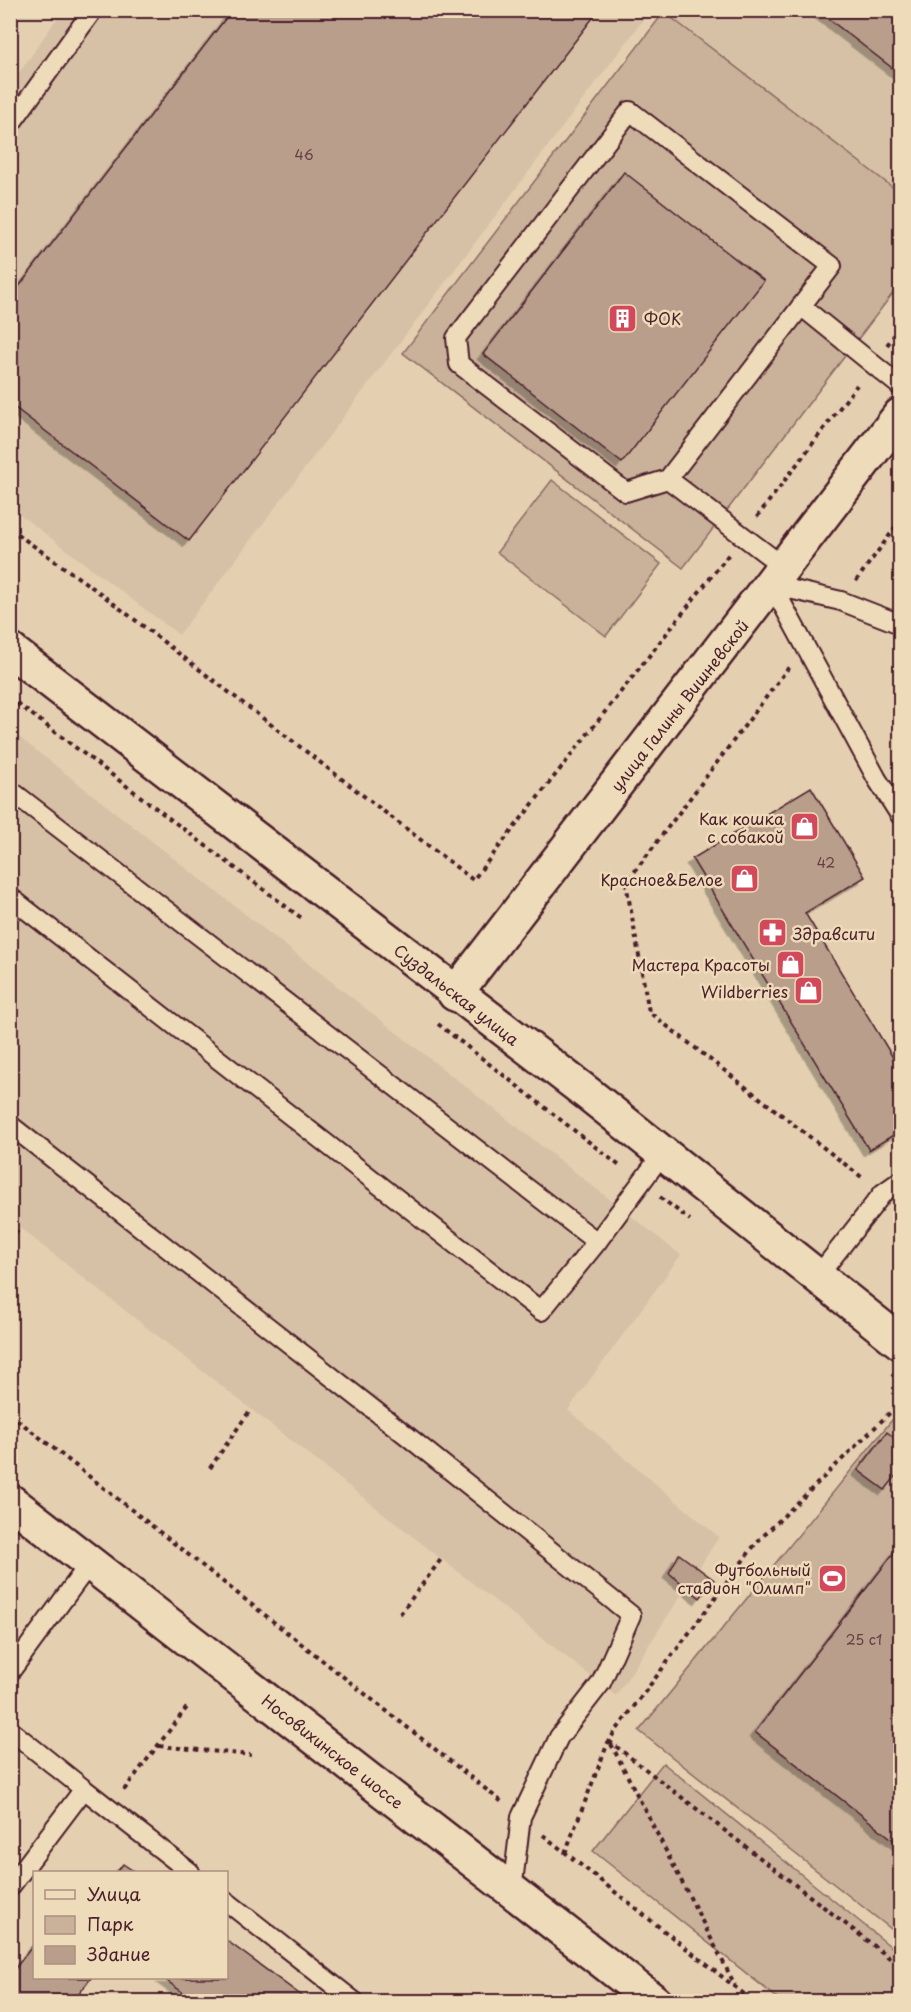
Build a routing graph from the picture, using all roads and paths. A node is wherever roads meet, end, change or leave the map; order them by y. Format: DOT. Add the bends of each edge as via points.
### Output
graph roads {
  1 [pos="93,10"];
  2 [pos="10,125"];
  3 [pos="801,306"];
  4 [pos="900,328"];
  5 [pos="873,364"];
  6 [pos="900,386"];
  7 [pos="900,415"];
  8 [pos="669,479"];
  9 [pos="900,521"];
  10 [pos="10,529"];
  11 [pos="743,536"];
  12 [pos="778,576"];
  13 [pos="841,601"];
  14 [pos="900,624"];
  15 [pos="805,646"];
  16 [pos="10,650"];
  17 [pos="10,699"];
  18 [pos="10,790"];
  19 [pos="900,815"];
  20 [pos="10,897"];
  21 [pos="312,926"];
  22 [pos="455,994"];
  23 [pos="433,1019"];
  24 [pos="10,1125"];
  25 [pos="663,1153"];
  26 [pos="900,1181"];
  27 [pos="641,1182"];
  28 [pos="883,1193"];
  29 [pos="698,1226"];
  30 [pos="20,1228"];
  31 [pos="10,1241"];
  32 [pos="597,1242"];
  33 [pos="818,1276"];
  34 [pos="900,1342"];
  35 [pos="888,1371"];
  36 [pos="900,1381"];
  37 [pos="900,1403"];
  38 [pos="251,1409"];
  39 [pos="10,1414"];
  40 [pos="210,1468"];
  41 [pos="10,1501"];
  42 [pos="442,1558"];
  43 [pos="90,1563"];
  44 [pos="400,1614"];
  45 [pos="10,1672"];
  46 [pos="188,1706"];
  47 [pos="10,1730"];
  48 [pos="609,1740"];
  49 [pos="158,1745"];
  50 [pos="251,1755"];
  51 [pos="84,1789"];
  52 [pos="109,1810"];
  53 [pos="521,1817"];
  54 [pos="565,1853"];
  55 [pos="188,1871"];
  56 [pos="10,1887"];
  57 [pos="512,1891"];
  58 [pos="228,1903"];
  59 [pos="900,1966"];
  60 [pos="736,1987"];
  61 [pos="355,2001"];
  62 [pos="655,2001"];
  63 [pos="754,2001"];
  1 -- 2 [label="lane"];
  3 -- 5 [label="lane"];
  3 -- 8 [label="lane"];
  3 -- 8 [label="lane" via="832,266 630,111 456,338 459,364 626,492"];
  4 -- 5 [label="path"];
  5 -- 6 [label="lane"];
  5 -- 11 [label="path"];
  7 -- 12 [label="street, улица Галины Вишневской"];
  8 -- 11 [label="lane"];
  9 -- 13 [label="path"];
  10 -- 11 [label="path" via="100,593 473,880"];
  11 -- 12 [label="lane"];
  12 -- 13 [label="lane"];
  12 -- 15 [label="lane"];
  12 -- 22 [label="street, улица Галины Вишневской"];
  13 -- 14 [label="lane"];
  15 -- 19 [label="lane"];
  15 -- 28 [label="path" via="626,883 649,1012"];
  16 -- 22 [label="street, Суздальская улица"];
  17 -- 21 [label="path"];
  18 -- 32 [label="lane"];
  20 -- 32 [label="lane" via="541,1311"];
  22 -- 25 [label="street, Суздальская улица"];
  23 -- 27 [label="path"];
  24 -- 53 [label="lane" via="631,1615 601,1683 559,1737"];
  25 -- 27 [label="lane"];
  25 -- 33 [label="street, Суздальская улица"];
  26 -- 28 [label="lane"];
  27 -- 29 [label="path"];
  27 -- 32 [label="lane"];
  28 -- 33 [label="lane"];
  30 -- 31 [label="path"];
  33 -- 34 [label="street, Суздальская улица"];
  35 -- 36 [label="path"];
  37 -- 48 [label="path" via="757,1542"];
  38 -- 40 [label="path"];
  39 -- 53 [label="path"];
  41 -- 43 [label="street, Носовихинское шоссе"];
  42 -- 44 [label="path"];
  43 -- 45 [label="lane"];
  43 -- 57 [label="street, Носовихинское шоссе"];
  46 -- 49 [label="path"];
  47 -- 51 [label="lane"];
  48 -- 54 [label="path"];
  48 -- 59 [label="path"];
  48 -- 60 [label="path"];
  49 -- 50 [label="path"];
  49 -- 52 [label="path"];
  51 -- 52 [label="lane"];
  51 -- 56 [label="lane"];
  52 -- 55 [label="lane"];
  53 -- 54 [label="path"];
  53 -- 57 [label="lane"];
  54 -- 60 [label="path"];
  57 -- 62 [label="street, Носовихинское шоссе"];
  58 -- 61 [label="lane"];
  60 -- 63 [label="path"];
}
